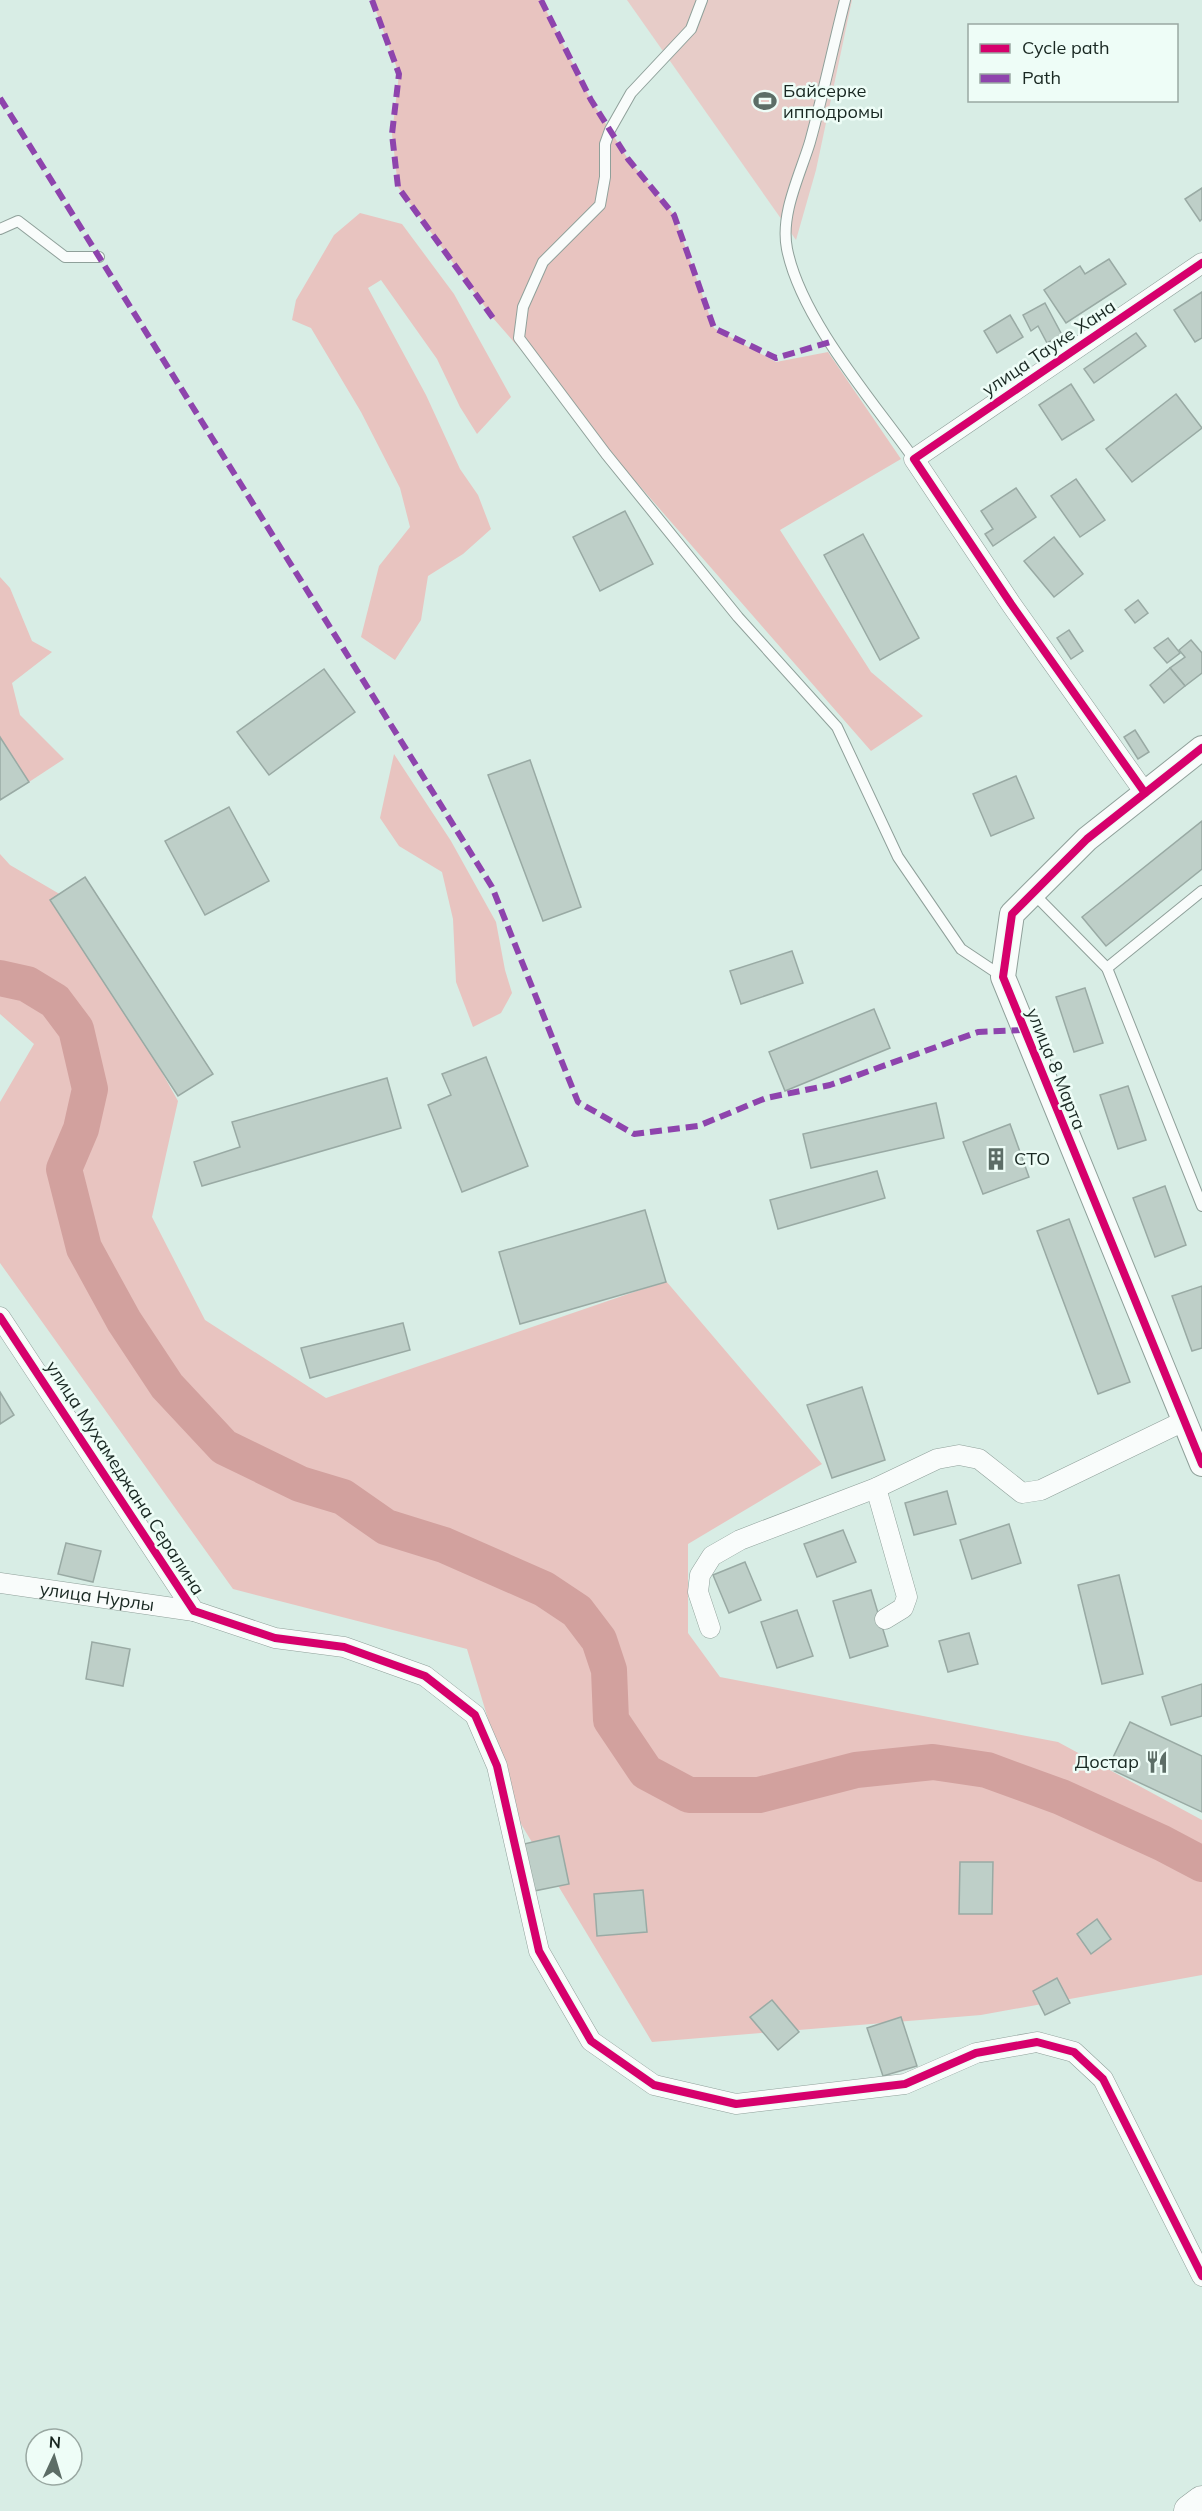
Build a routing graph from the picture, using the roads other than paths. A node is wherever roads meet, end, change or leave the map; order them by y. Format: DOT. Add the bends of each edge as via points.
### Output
graph roads {
  1 [pos="702,0"];
  2 [pos="844,0"];
  3 [pos="0,229"];
  4 [pos="99,257"];
  5 [pos="1202,263"];
  6 [pos="914,459"];
  7 [pos="1202,748"];
  8 [pos="1145,793"];
  9 [pos="1202,891"];
  10 [pos="1033,893"];
  11 [pos="1107,968"];
  12 [pos="1003,977"];
  13 [pos="1202,1206"];
  14 [pos="0,1317"];
  15 [pos="1184,1420"];
  16 [pos="1202,1464"];
  17 [pos="876,1488"];
  18 [pos="0,1583"];
  19 [pos="194,1611"];
  20 [pos="885,1619"];
  21 [pos="710,1628"];
  22 [pos="1202,2276"];
  23 [pos="1202,2502"];
  24 [pos="1190,2511"];
  1 -- 12 [label="lane" via="691,29 631,93 610,130 605,144 606,177 600,205 543,262 523,307 519,338 606,454 738,617 837,727 898,857 961,949"];
  2 -- 6 [label="lane" via="791,202 786,247 797,284 830,342"];
  3 -- 4 [label="lane" via="18,221 65,257"];
  5 -- 6 [label="street, улица Тауке Хана"];
  6 -- 8 [label="street"];
  7 -- 8 [label="street"];
  8 -- 10 [label="street" via="1087,839"];
  9 -- 11 [label="lane"];
  10 -- 11 [label="lane"];
  10 -- 12 [label="street" via="1012,914"];
  11 -- 13 [label="lane"];
  12 -- 15 [label="street, улица 8 Марта"];
  14 -- 19 [label="street, улица Мухамеджана Сералина"];
  15 -- 16 [label="street, улица 8 Марта"];
  15 -- 17 [label="street" via="1041,1490 1022,1493 979,1459 959,1455 937,1459"];
  17 -- 20 [label="street" via="907,1597 903,1608"];
  17 -- 21 [label="street" via="740,1540 712,1556 700,1575 698,1592"];
  18 -- 19 [label="street, улица Нурлы"];
  19 -- 22 [label="street, улица Мухамеджана Сералина" via="275,1638 344,1647 425,1676 475,1715 497,1766 539,1951 591,2041 654,2085 736,2104 905,2084 976,2053 1037,2042 1074,2052 1103,2079"];
  23 -- 24 [label="main road"];
}
